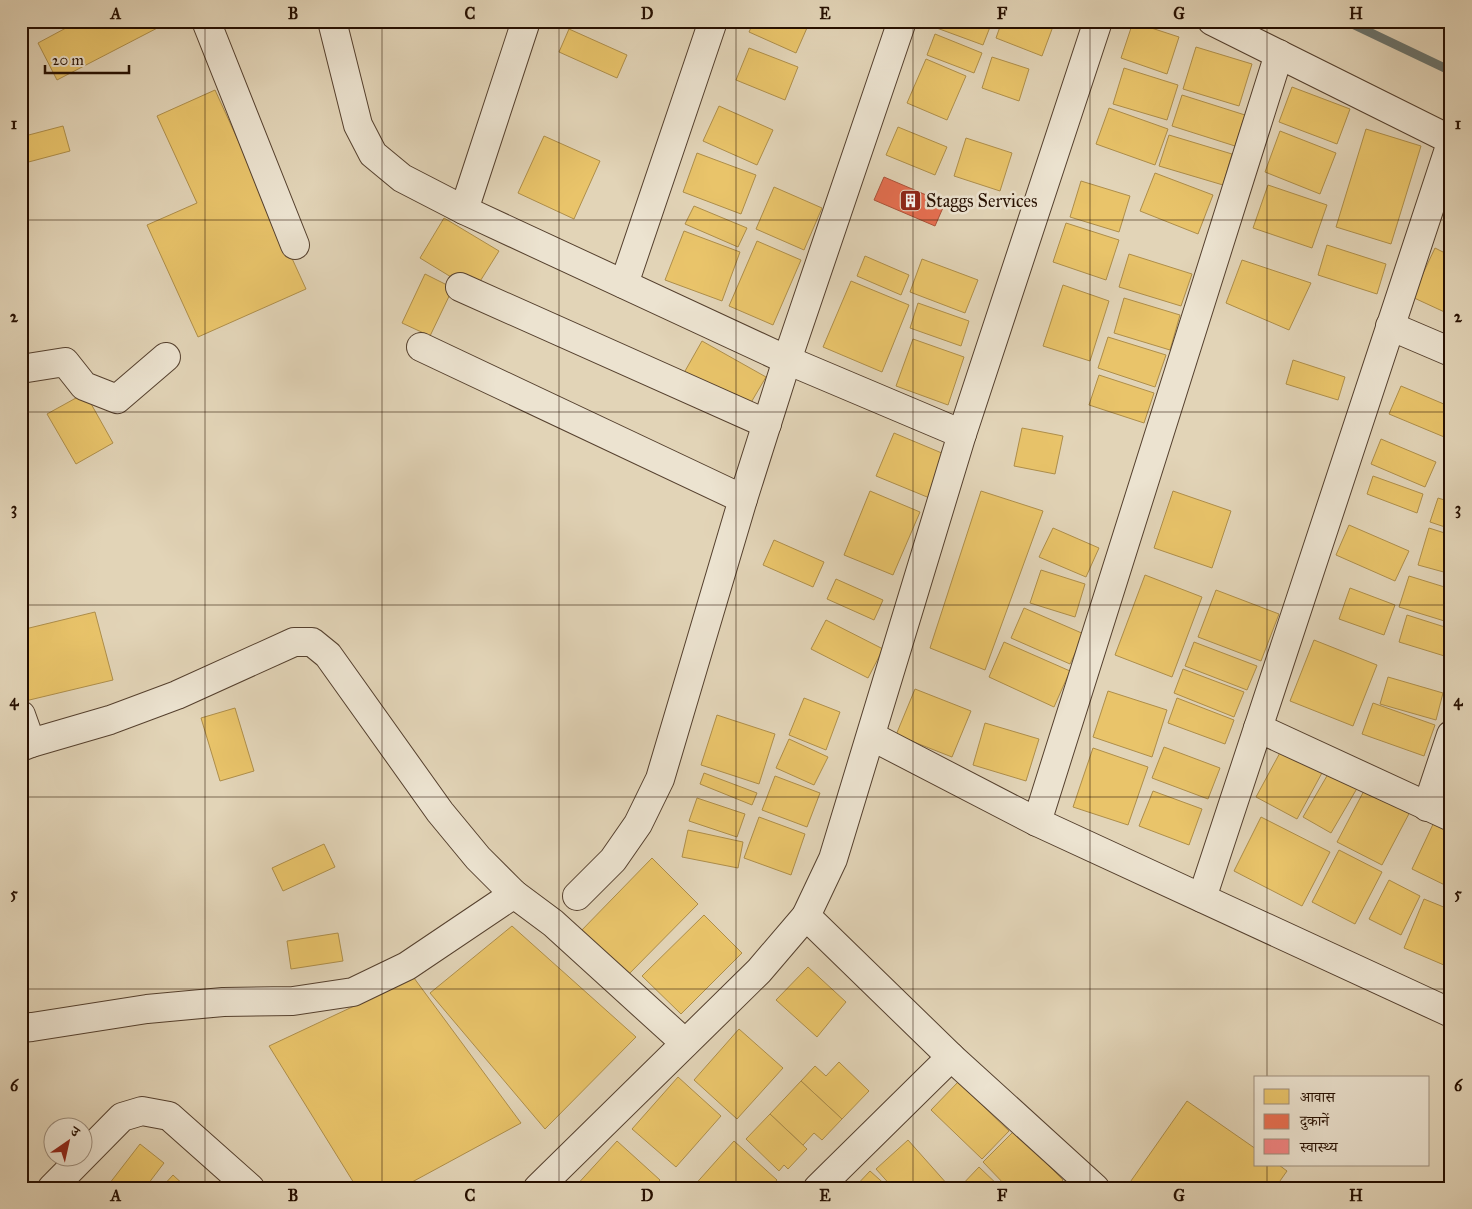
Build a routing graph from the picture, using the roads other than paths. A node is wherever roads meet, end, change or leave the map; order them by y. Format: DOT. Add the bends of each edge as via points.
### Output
graph roads {
  1 [pos="206,21"];
  2 [pos="332,21"];
  3 [pos="526,21"];
  4 [pos="713,21"];
  5 [pos="902,21"];
  6 [pos="1098,21"];
  7 [pos="1212,21"];
  8 [pos="1279,54"];
  9 [pos="1451,142"];
  10 [pos="464,210"];
  11 [pos="295,245"];
  12 [pos="624,284"];
  13 [pos="460,287"];
  14 [pos="1390,326"];
  15 [pos="421,347"];
  16 [pos="1451,352"];
  17 [pos="166,357"];
  18 [pos="787,360"];
  19 [pos="21,369"];
  20 [pos="767,424"];
  21 [pos="962,434"];
  22 [pos="743,499"];
  23 [pos="21,715"];
  24 [pos="1258,728"];
  25 [pos="1451,735"];
  26 [pos="871,736"];
  27 [pos="26,745"];
  28 [pos="1439,812"];
  29 [pos="1037,822"];
  30 [pos="514,894"];
  31 [pos="577,896"];
  32 [pos="1202,898"];
  33 [pos="806,916"];
  34 [pos="1451,1013"];
  35 [pos="21,1028"];
  36 [pos="685,1043"];
  37 [pos="951,1057"];
  38 [pos="1082,1184"];
  39 [pos="52,1188"];
  40 [pos="250,1188"];
  41 [pos="538,1188"];
  42 [pos="818,1188"];
  1 -- 11 [label="street"];
  2 -- 10 [label="street" via="358,125 373,154 402,178"];
  3 -- 10 [label="street"];
  4 -- 12 [label="street"];
  5 -- 18 [label="street"];
  6 -- 21 [label="street"];
  7 -- 8 [label="street"];
  8 -- 9 [label="street"];
  8 -- 29 [label="street"];
  9 -- 14 [label="street"];
  10 -- 12 [label="street"];
  12 -- 18 [label="street"];
  13 -- 20 [label="street"];
  14 -- 16 [label="street"];
  14 -- 24 [label="street"];
  15 -- 22 [label="street"];
  17 -- 19 [label="street" via="117,399 84,386 64,362"];
  18 -- 20 [label="street"];
  18 -- 21 [label="street"];
  20 -- 22 [label="street"];
  21 -- 26 [label="street"];
  22 -- 31 [label="street" via="660,779 638,824 613,860"];
  23 -- 27 [label="street"];
  24 -- 28 [label="street"];
  24 -- 32 [label="street"];
  25 -- 28 [label="street"];
  26 -- 29 [label="street"];
  26 -- 33 [label="street" via="833,859"];
  27 -- 30 [label="street" via="110,720 168,698 294,642 312,642 328,655 440,812 478,858"];
  29 -- 32 [label="street"];
  30 -- 35 [label="street" via="407,966 352,992 293,1001 224,1002 147,1010"];
  30 -- 36 [label="street" via="553,923"];
  32 -- 34 [label="street"];
  33 -- 36 [label="street" via="759,970"];
  33 -- 37 [label="street"];
  36 -- 41 [label="street"];
  37 -- 38 [label="street"];
  37 -- 42 [label="street"];
  39 -- 40 [label="street" via="122,1117 142,1111 169,1116"];
}
